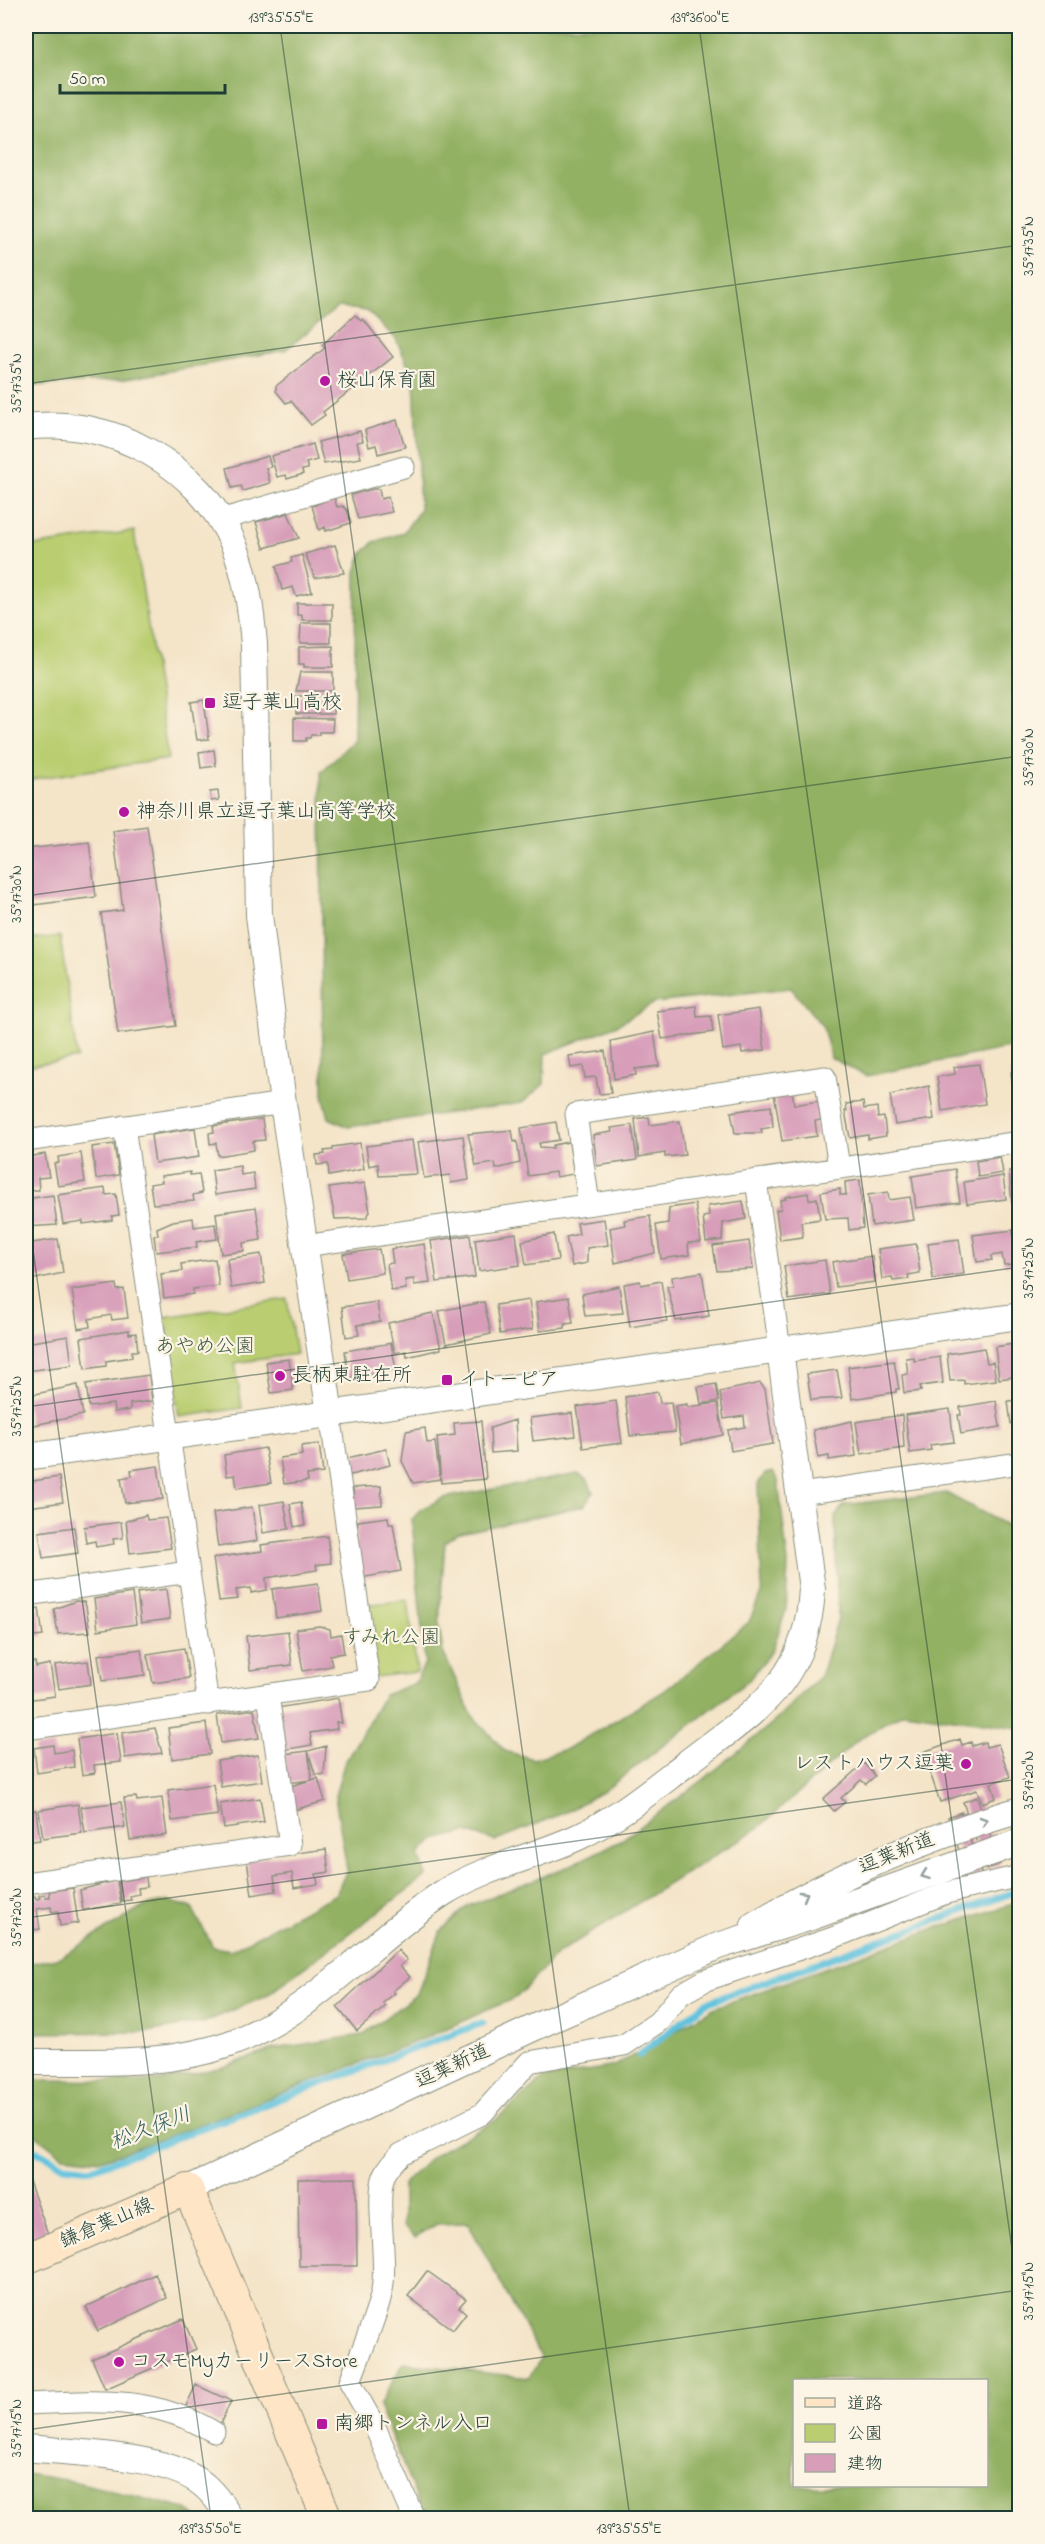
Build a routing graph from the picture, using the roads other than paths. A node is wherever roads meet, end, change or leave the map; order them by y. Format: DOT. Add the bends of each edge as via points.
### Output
graph roads {
  1 [pos="26,427"];
  2 [pos="404,467"];
  3 [pos="220,520"];
  4 [pos="283,1103"];
  5 [pos="124,1126"];
  6 [pos="26,1141"];
  7 [pos="1020,1142"];
  8 [pos="839,1167"];
  9 [pos="756,1180"];
  10 [pos="589,1204"];
  11 [pos="304,1246"];
  12 [pos="1020,1316"];
  13 [pos="780,1350"];
  14 [pos="330,1414"];
  15 [pos="169,1436"];
  16 [pos="26,1457"];
  17 [pos="1020,1463"];
  18 [pos="800,1494"];
  19 [pos="189,1572"];
  20 [pos="26,1595"];
  21 [pos="268,1695"];
  22 [pos="208,1704"];
  23 [pos="26,1729"];
  24 [pos="1020,1810"];
  25 [pos="1020,1842"];
  26 [pos="1020,1876"];
  27 [pos="26,1883"];
  28 [pos="718,1946"];
  29 [pos="26,2062"];
  30 [pos="188,2189"];
  31 [pos="26,2259"];
  32 [pos="26,2404"];
  33 [pos="214,2432"];
  34 [pos="26,2448"];
  35 [pos="230,2518"];
  36 [pos="327,2518"];
  37 [pos="414,2518"];
  1 -- 3 [label="street" via="43,425 126,439 176,470"];
  2 -- 3 [label="street"];
  3 -- 4 [label="street" via="233,545 250,603 259,915"];
  4 -- 5 [label="street"];
  4 -- 11 [label="street"];
  5 -- 6 [label="street"];
  5 -- 15 [label="street"];
  7 -- 8 [label="street"];
  8 -- 9 [label="street"];
  8 -- 10 [label="street" via="825,1077 576,1114"];
  9 -- 10 [label="street"];
  9 -- 13 [label="street"];
  10 -- 11 [label="street"];
  11 -- 14 [label="street"];
  12 -- 13 [label="street"];
  13 -- 14 [label="street"];
  13 -- 18 [label="street"];
  14 -- 15 [label="street"];
  14 -- 21 [label="street" via="369,1680"];
  15 -- 16 [label="street"];
  15 -- 19 [label="street"];
  17 -- 18 [label="street"];
  18 -- 29 [label="street" via="812,1589 808,1624 796,1656 762,1706 646,1794 581,1836 445,1892 387,1935 320,1994 252,2034 175,2057 125,2062"];
  19 -- 20 [label="street"];
  19 -- 22 [label="street"];
  21 -- 22 [label="street"];
  21 -- 27 [label="street" via="290,1845"];
  22 -- 23 [label="street"];
  28 -- 24 [label="street, 逗葉新道, one-way" via="812,1890 880,1859"];
  25 -- 28 [label="street, 逗葉新道, one-way"];
  26 -- 37 [label="street" via="946,1893 830,1940 706,1980 681,1994 658,2022 624,2045 529,2062 482,2114 401,2154 392,2163 382,2183 382,2290 350,2382 375,2427"];
  28 -- 30 [label="street, 逗葉新道"];
  30 -- 31 [label="main road, 鎌倉葉山線"];
  30 -- 36 [label="main road"];
  32 -- 33 [label="street" via="85,2401 146,2405 187,2416"];
  34 -- 35 [label="street" via="171,2467 210,2490"];
}
